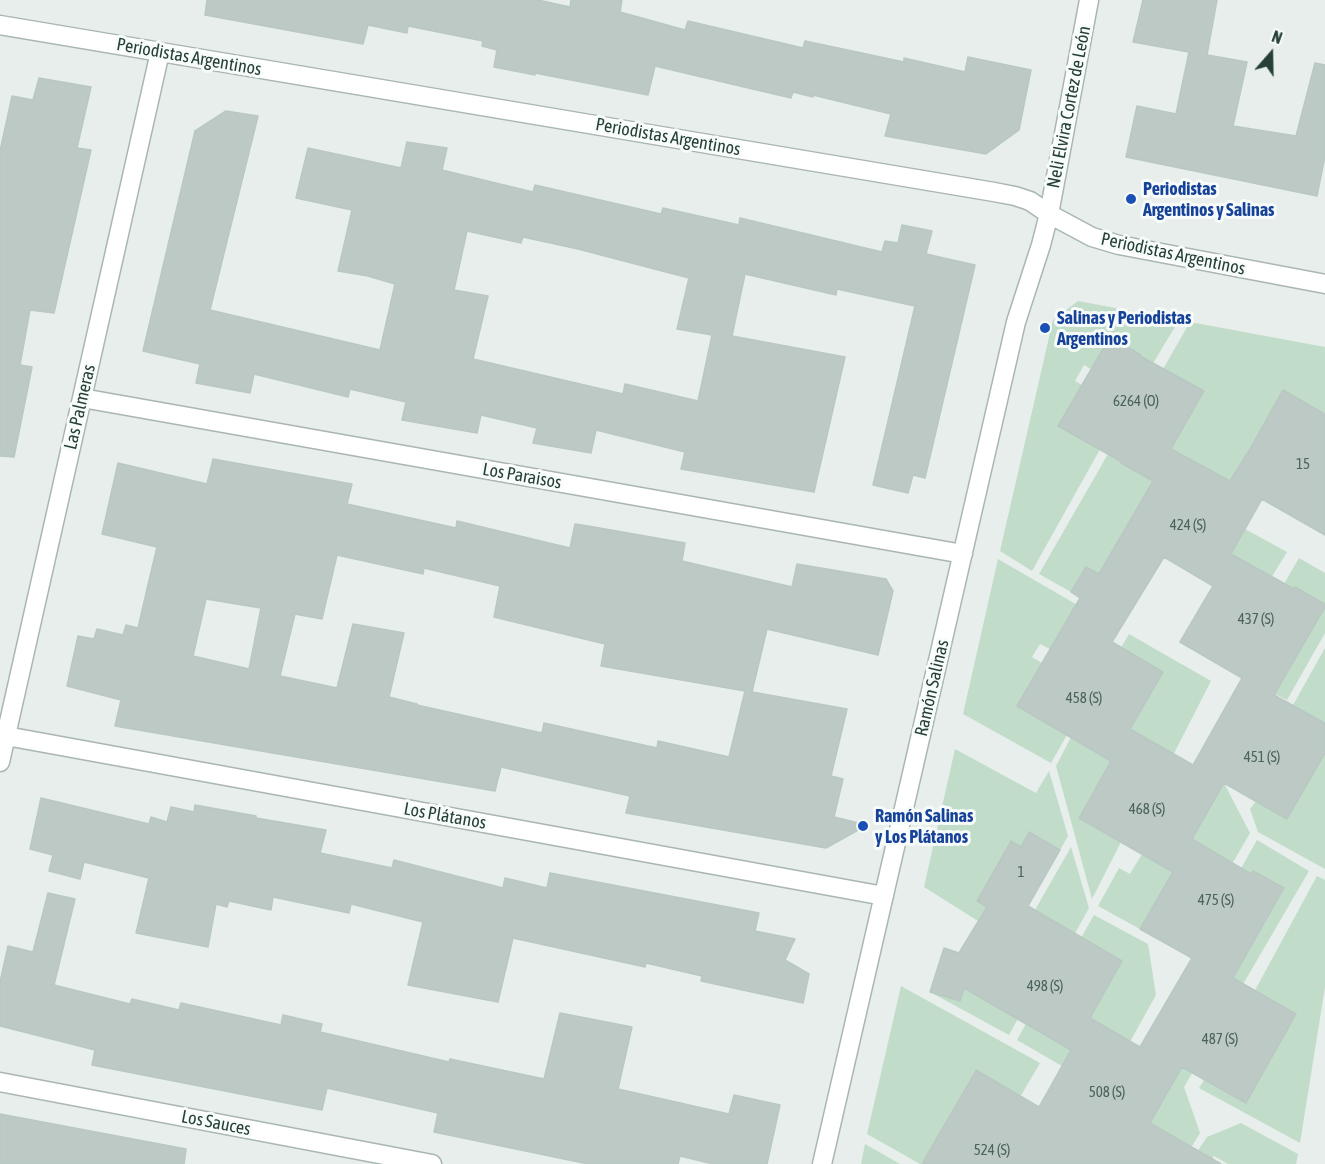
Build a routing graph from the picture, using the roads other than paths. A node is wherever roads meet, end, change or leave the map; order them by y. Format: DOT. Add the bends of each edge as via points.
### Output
graph roads {
  1 [pos="1089,0"];
  2 [pos="0,25"];
  3 [pos="160,52"];
  4 [pos="1049,214"];
  5 [pos="1325,284"];
  6 [pos="82,398"];
  7 [pos="963,554"];
  8 [pos="6,736"];
  9 [pos="0,762"];
  10 [pos="884,896"];
  11 [pos="0,1082"];
  12 [pos="432,1164"];
  13 [pos="822,1164"];
  1 -- 4 [label="street, Neli Elvira Cortez de León"];
  2 -- 3 [label="street, Periodistas Argentinos"];
  3 -- 4 [label="street, Periodistas Argentinos" via="994,192 1030,201"];
  3 -- 6 [label="street, Las Palmeras"];
  4 -- 5 [label="street, Periodistas Argentinos" via="1092,237 1119,245"];
  4 -- 7 [label="street, Ramón Salinas" via="1016,322"];
  6 -- 7 [label="street, Los Paraisos"];
  6 -- 8 [label="street, Las Palmeras"];
  7 -- 10 [label="street, Ramón Salinas"];
  8 -- 9 [label="street, Las Palmeras"];
  8 -- 10 [label="street, Los Plátanos"];
  10 -- 13 [label="street, Ramón Salinas"];
  11 -- 12 [label="street, Los Sauces"];
}
